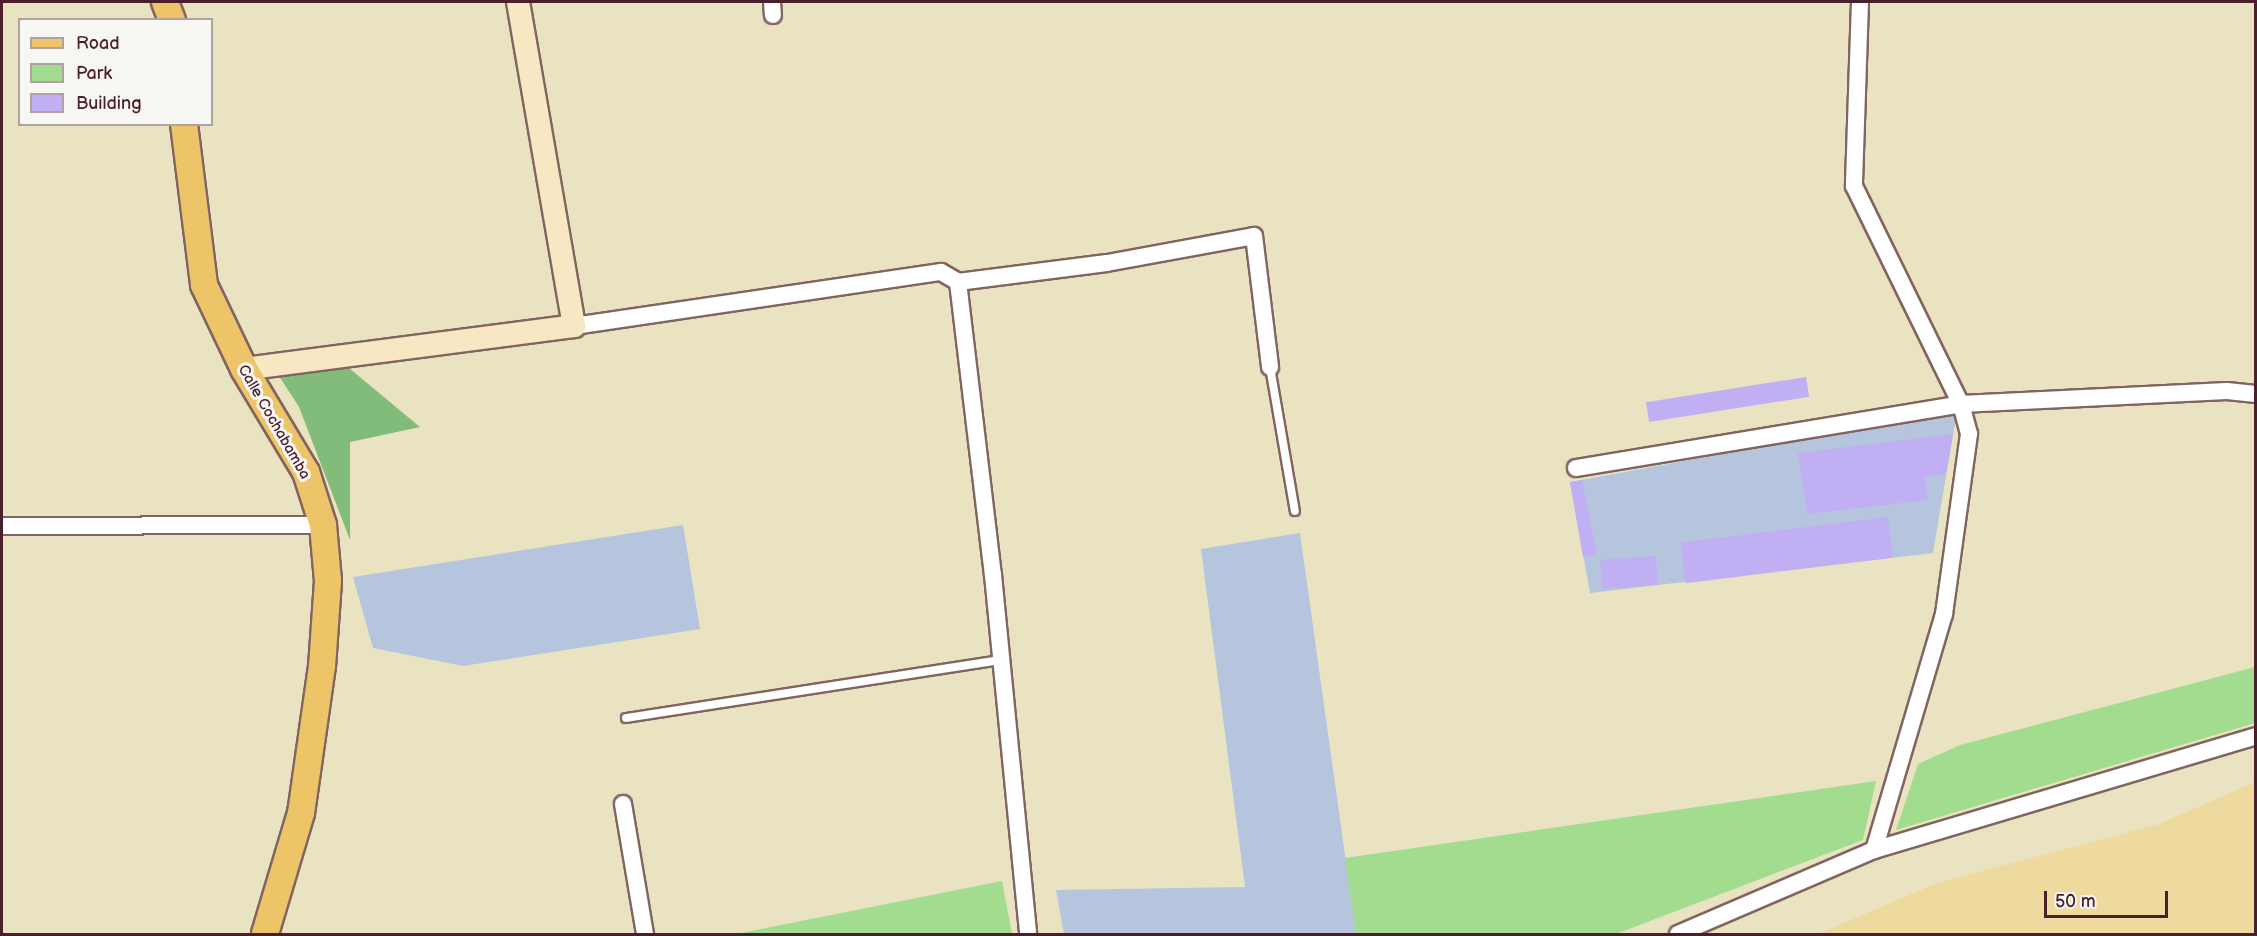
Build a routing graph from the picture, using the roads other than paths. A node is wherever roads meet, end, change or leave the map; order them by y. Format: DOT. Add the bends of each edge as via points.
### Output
graph roads {
  1 [pos="165,2"];
  2 [pos="518,2"];
  3 [pos="1860,2"];
  4 [pos="171,18"];
  5 [pos="184,126"];
  6 [pos="958,282"];
  7 [pos="574,326"];
  8 [pos="1270,367"];
  9 [pos="244,369"];
  10 [pos="2256,394"];
  11 [pos="1960,405"];
  12 [pos="1576,468"];
  13 [pos="1295,511"];
  14 [pos="323,525"];
  15 [pos="2,526"];
  16 [pos="1000,660"];
  17 [pos="626,718"];
  18 [pos="2256,736"];
  19 [pos="623,804"];
  20 [pos="1874,850"];
  21 [pos="265,934"];
  22 [pos="645,934"];
  23 [pos="1028,934"];
  24 [pos="1678,934"];
  1 -- 4 [label="main road"];
  2 -- 7 [label="main road"];
  3 -- 11 [label="street" via="1854,186"];
  5 -- 9 [label="main road, Calle Cochabamba" via="204,285"];
  6 -- 7 [label="street" via="941,272"];
  6 -- 8 [label="street" via="1107,263 1254,236"];
  6 -- 16 [label="street"];
  7 -- 9 [label="main road"];
  8 -- 13 [label="lane"];
  9 -- 14 [label="main road, Calle Cochabamba" via="306,472"];
  10 -- 11 [label="street" via="2227,391"];
  11 -- 12 [label="street"];
  11 -- 20 [label="street" via="1969,434 1944,614"];
  14 -- 15 [label="street"];
  14 -- 21 [label="main road, Calle Cochabamba" via="328,581 321,676 301,813"];
  16 -- 17 [label="lane"];
  16 -- 23 [label="street"];
  18 -- 20 [label="street"];
  19 -- 22 [label="street"];
  20 -- 24 [label="street"];
}
